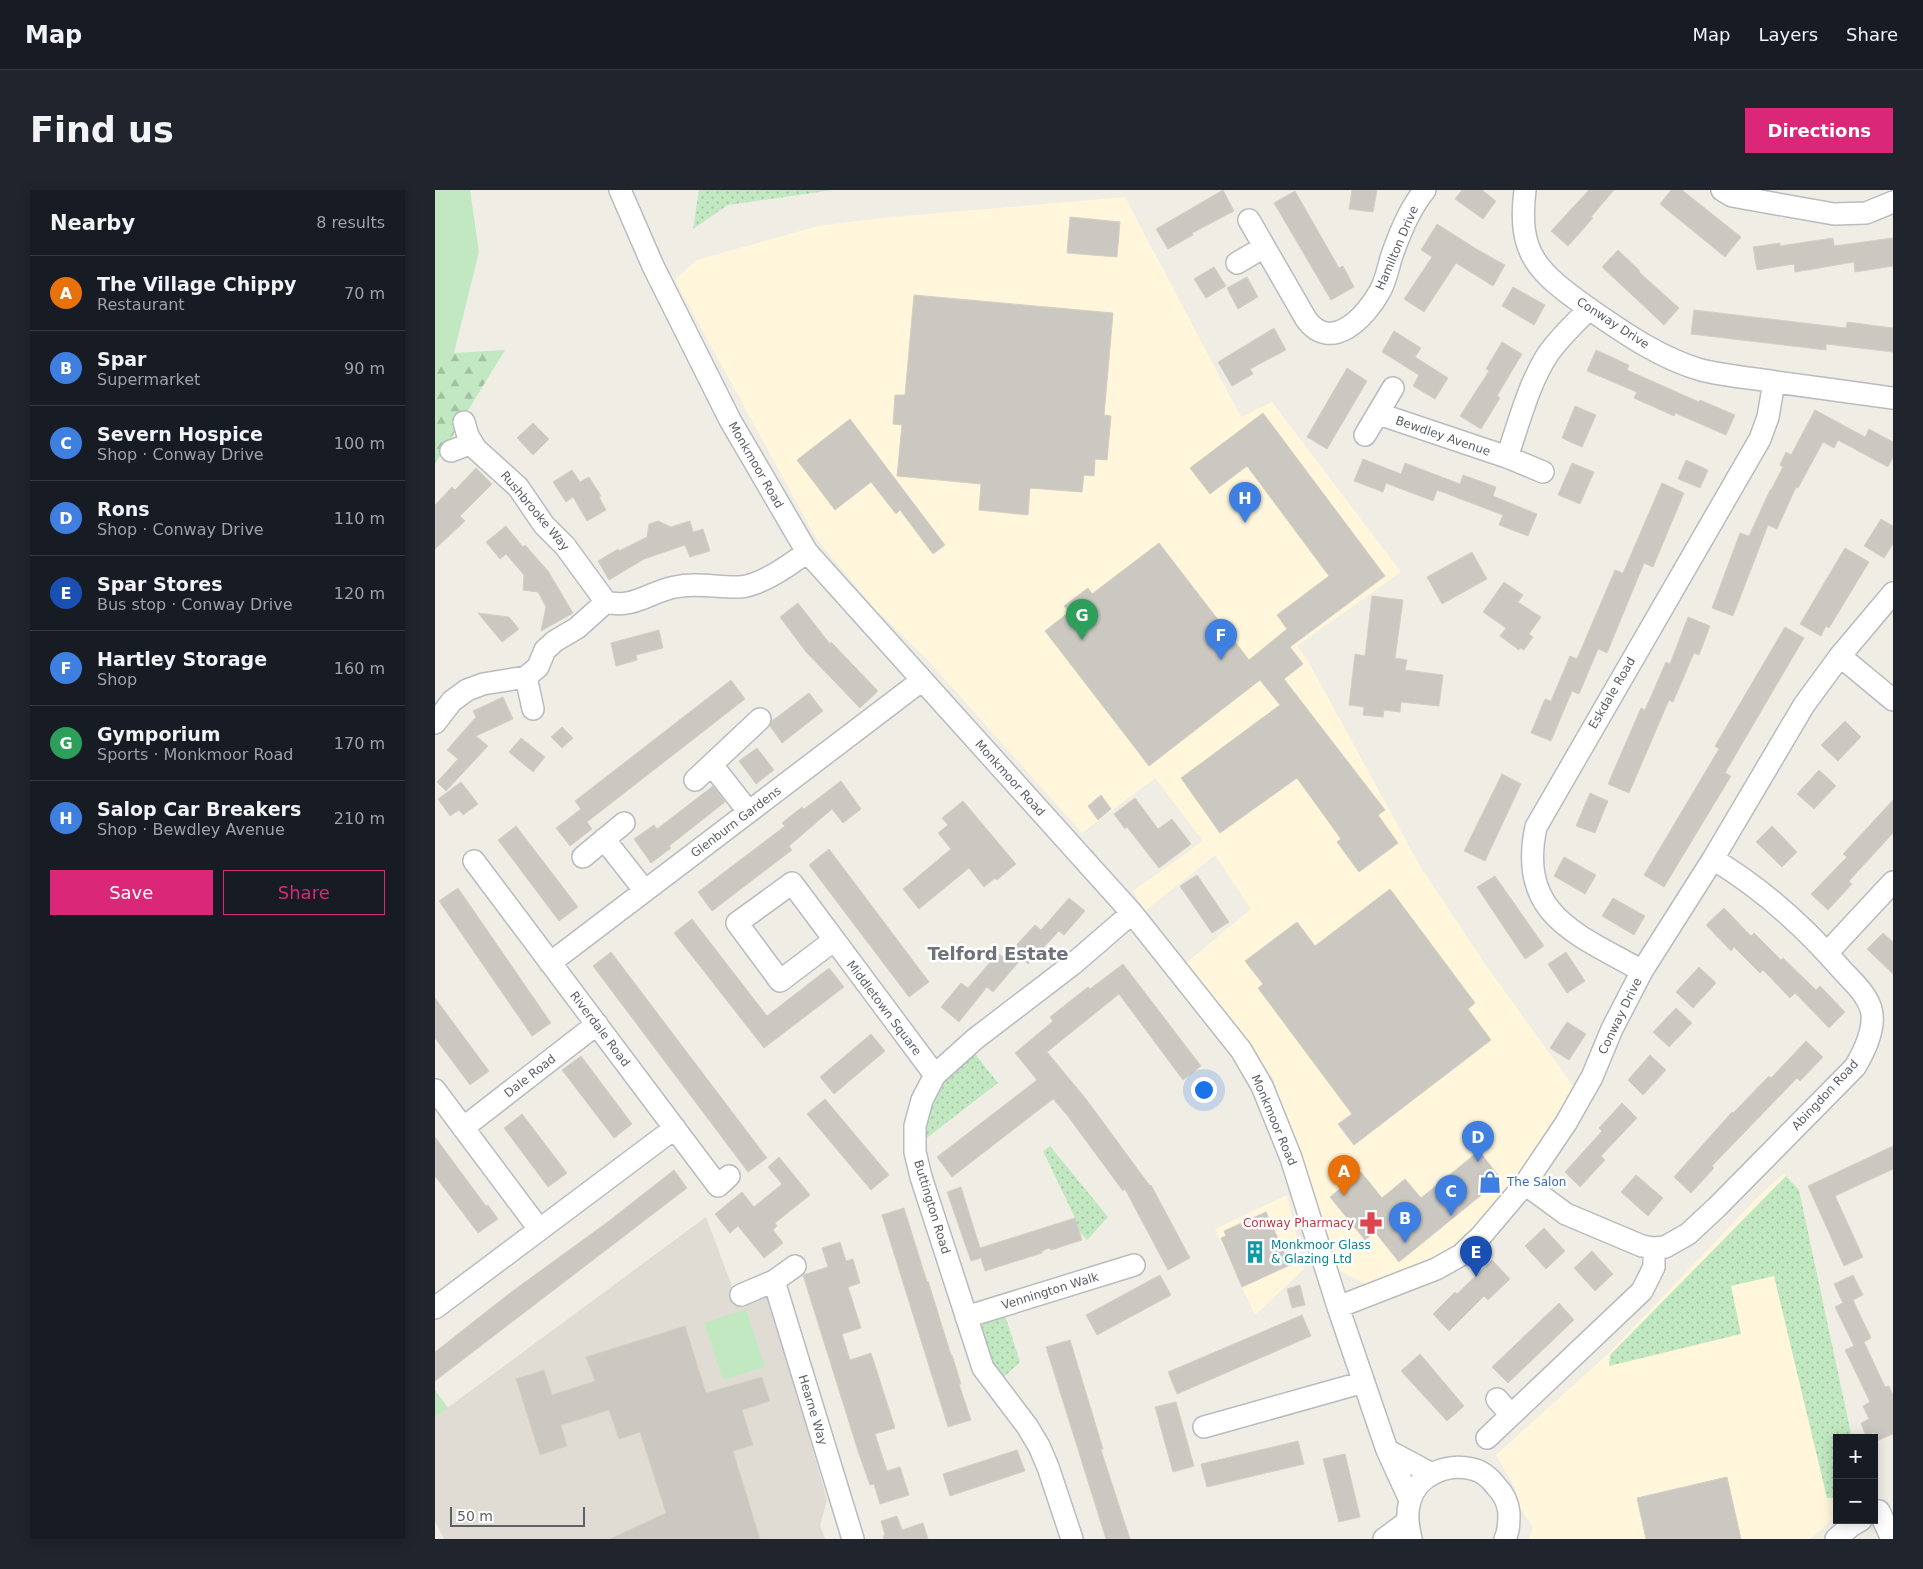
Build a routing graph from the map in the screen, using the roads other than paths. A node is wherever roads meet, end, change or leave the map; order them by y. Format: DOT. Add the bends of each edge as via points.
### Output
graph roads {
  1 [pos="619,190"];
  2 [pos="1425,190"];
  3 [pos="1525,190"];
  4 [pos="1722,190"];
  5 [pos="1893,202"];
  6 [pos="1249,220"];
  7 [pos="1264,247"];
  8 [pos="1237,263"];
  9 [pos="1589,309"];
  10 [pos="1774,382"];
  11 [pos="1393,388"];
  12 [pos="1893,398"];
  13 [pos="1379,414"];
  14 [pos="464,422"];
  15 [pos="1365,435"];
  16 [pos="472,443"];
  17 [pos="451,451"];
  18 [pos="1507,457"];
  19 [pos="1543,472"];
  20 [pos="807,552"];
  21 [pos="1893,593"];
  22 [pos="606,602"];
  23 [pos="1840,656"];
  24 [pos="526,677"];
  25 [pos="921,681"];
  26 [pos="1893,700"];
  27 [pos="533,710"];
  28 [pos="760,719"];
  29 [pos="435,723"];
  30 [pos="712,764"];
  31 [pos="695,780"];
  32 [pos="748,811"];
  33 [pos="624,823"];
  34 [pos="604,839"];
  35 [pos="583,857"];
  36 [pos="1713,859"];
  37 [pos="474,861"];
  38 [pos="1893,882"];
  39 [pos="645,891"];
  40 [pos="1132,913"];
  41 [pos="833,941"];
  42 [pos="1827,953"];
  43 [pos="551,963"];
  44 [pos="1642,971"];
  45 [pos="597,1024"];
  46 [pos="935,1075"];
  47 [pos="435,1090"];
  48 [pos="463,1128"];
  49 [pos="675,1128"];
  50 [pos="729,1176"];
  51 [pos="1525,1184"];
  52 [pos="539,1230"];
  53 [pos="1654,1248"];
  54 [pos="1133,1265"];
  55 [pos="795,1266"];
  56 [pos="774,1281"];
  57 [pos="741,1295"];
  58 [pos="1338,1307"];
  59 [pos="435,1308"];
  60 [pos="966,1317"];
  61 [pos="1363,1382"];
  62 [pos="1497,1399"];
  63 [pos="1511,1416"];
  64 [pos="1204,1427"];
  65 [pos="1487,1438"];
  66 [pos="1387,1450"];
  67 [pos="1432,1474"];
  68 [pos="1410,1500"];
  69 [pos="1878,1513"];
  70 [pos="1854,1524"];
  71 [pos="1409,1530"];
  72 [pos="853,1539"];
  73 [pos="1073,1539"];
  74 [pos="1384,1539"];
  75 [pos="1505,1539"];
  76 [pos="1836,1539"];
  77 [pos="1892,1539"];
  1 -- 20 [label="street, Monkmoor Road" via="730,420"];
  2 -- 7 [label="street, Hamilton Drive" via="1403,227 1386,279 1373,303 1357,320 1337,333 1317,340"];
  3 -- 9 [label="street, Conway Drive" via="1524,232 1537,264 1550,279"];
  4 -- 5 [label="street" via="1732,196 1834,214 1866,213"];
  6 -- 7 [label="street, Hamilton Drive"];
  7 -- 8 [label="street"];
  9 -- 10 [label="street, Conway Drive" via="1633,339 1700,370"];
  9 -- 18 [label="street, Bewdley Avenue" via="1556,344 1539,370"];
  10 -- 12 [label="street, Conway Drive"];
  10 -- 44 [label="street, Eskdale Road" via="1768,417 1759,439 1536,827 1532,846 1534,877 1539,892 1555,917 1569,929"];
  11 -- 13 [label="street, Bewdley Avenue"];
  13 -- 15 [label="street, Bewdley Avenue"];
  13 -- 18 [label="street, Bewdley Avenue"];
  14 -- 16 [label="street, Rushbrooke Way"];
  16 -- 17 [label="street"];
  16 -- 22 [label="street, Rushbrooke Way" via="518,488"];
  18 -- 19 [label="street, Bewdley Avenue"];
  20 -- 22 [label="street" via="767,578 741,587 691,584 672,587 635,602 619,605"];
  20 -- 25 [label="street, Monkmoor Road"];
  21 -- 23 [label="street, Conway Drive"];
  22 -- 24 [label="street" via="545,650 538,667"];
  23 -- 26 [label="street"];
  23 -- 36 [label="street, Conway Drive" via="1804,705"];
  24 -- 27 [label="street"];
  24 -- 29 [label="street" via="467,690 452,701"];
  25 -- 32 [label="street, Glenburn Gardens"];
  25 -- 40 [label="street, Monkmoor Road"];
  28 -- 30 [label="street"];
  30 -- 31 [label="street"];
  30 -- 32 [label="street"];
  32 -- 39 [label="street, Glenburn Gardens"];
  33 -- 34 [label="street"];
  34 -- 35 [label="street"];
  34 -- 39 [label="street"];
  36 -- 42 [label="street, Abingdon Road" via="1745,878 1775,902"];
  36 -- 44 [label="street, Conway Drive"];
  37 -- 43 [label="street, Riverdale Road"];
  38 -- 42 [label="street"];
  39 -- 43 [label="street, Glenburn Gardens"];
  40 -- 46 [label="street, Buttington Road"];
  40 -- 58 [label="street, Monkmoor Road" via="1241,1050 1262,1086 1291,1158"];
  41 -- 41 [label="street, Middletown Square" via="792,883 737,923 781,981"];
  41 -- 46 [label="street, Middletown Square"];
  42 -- 53 [label="street, Abingdon Road" via="1864,994 1872,1011 1865,1051 1855,1067 1717,1207 1688,1234 1665,1247"];
  43 -- 45 [label="street, Riverdale Road"];
  44 -- 51 [label="street, Conway Drive" via="1592,1077"];
  45 -- 48 [label="street, Dale Road"];
  45 -- 49 [label="street, Riverdale Road"];
  46 -- 60 [label="street, Buttington Road" via="922,1100 915,1126 915,1152"];
  47 -- 48 [label="street"];
  48 -- 52 [label="street"];
  49 -- 50 [label="street, Riverdale Road" via="719,1186"];
  49 -- 52 [label="street"];
  51 -- 53 [label="street" via="1566,1214 1630,1242"];
  51 -- 58 [label="street, Conway Drive" via="1461,1255 1437,1269"];
  52 -- 59 [label="street"];
  53 -- 63 [label="street" via="1653,1267 1642,1291"];
  54 -- 60 [label="street, Vennington Walk"];
  55 -- 56 [label="street"];
  56 -- 57 [label="street"];
  56 -- 72 [label="street, Hearne Way"];
  58 -- 61 [label="street, Monkmoor Road"];
  60 -- 73 [label="street, Buttington Road" via="983,1368 1039,1446"];
  61 -- 64 [label="street"];
  61 -- 66 [label="street, Monkmoor Road"];
  62 -- 63 [label="street"];
  63 -- 65 [label="street"];
  66 -- 67 [label="street"];
  66 -- 68 [label="street, Monkmoor Road"];
  67 -- 68 [label="street" via="1421,1482"];
  67 -- 75 [label="street" via="1456,1468 1472,1469 1487,1476 1502,1492 1508,1508 1509,1526"];
  68 -- 71 [label="street"];
  69 -- 77 [label="street"];
  70 -- 76 [label="street"];
  71 -- 74 [label="street"];
}
